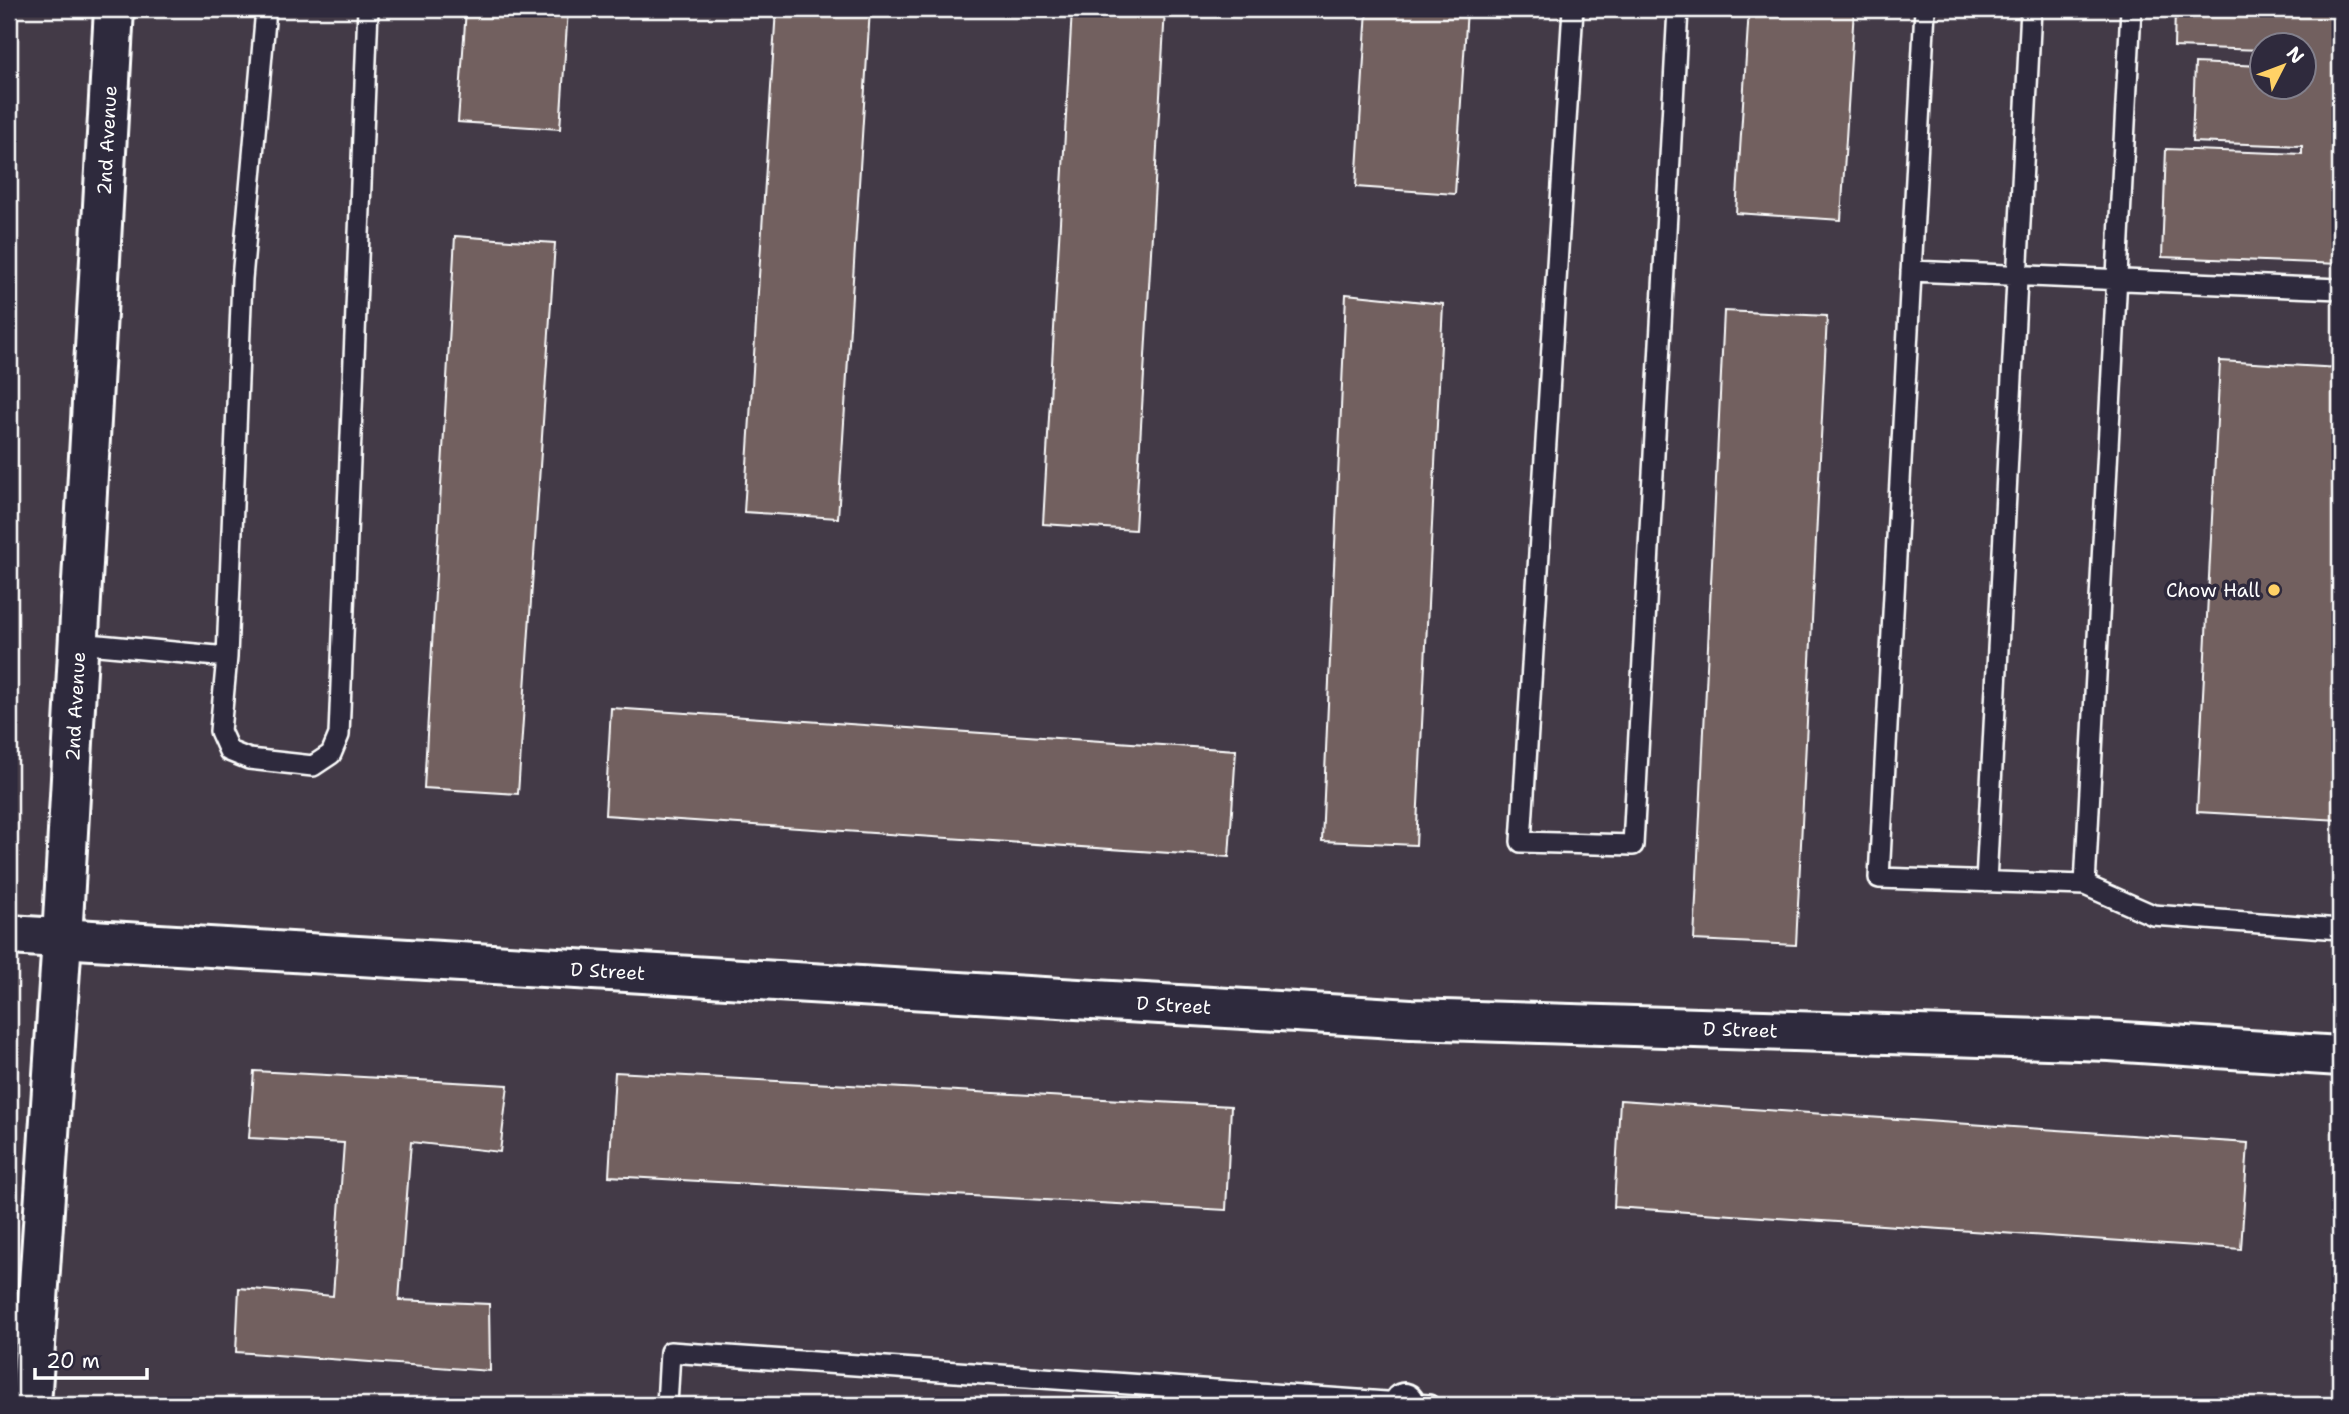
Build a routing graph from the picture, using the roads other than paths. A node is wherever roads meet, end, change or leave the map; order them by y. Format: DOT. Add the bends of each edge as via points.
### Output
graph roads {
  1 [pos="114,9"];
  2 [pos="266,9"];
  3 [pos="368,9"];
  4 [pos="1573,9"];
  5 [pos="1678,9"];
  6 [pos="1924,9"];
  7 [pos="2031,9"];
  8 [pos="2131,9"];
  9 [pos="1911,271"];
  10 [pos="2018,275"];
  11 [pos="2117,279"];
  12 [pos="2340,289"];
  13 [pos="78,643"];
  14 [pos="227,657"];
  15 [pos="1986,882"];
  16 [pos="2085,885"];
  17 [pos="2340,929"];
  18 [pos="9,935"];
  19 [pos="62,939"];
  20 [pos="2340,1056"];
  21 [pos="31,1405"];
  22 [pos="667,1405"];
  23 [pos="1412,1405"];
  1 -- 13 [label="street, 2nd Avenue"];
  2 -- 14 [label="lane" via="242,279"];
  3 -- 14 [label="lane" via="339,735 331,754 313,766 248,759 229,751 220,731"];
  4 -- 5 [label="lane" via="1521,842 1633,845"];
  6 -- 9 [label="lane"];
  7 -- 10 [label="lane"];
  8 -- 11 [label="lane"];
  9 -- 10 [label="lane"];
  9 -- 15 [label="lane" via="1880,878"];
  10 -- 11 [label="lane"];
  10 -- 15 [label="lane"];
  11 -- 12 [label="lane"];
  11 -- 16 [label="lane"];
  13 -- 14 [label="lane"];
  13 -- 19 [label="street, 2nd Avenue"];
  15 -- 16 [label="lane"];
  16 -- 17 [label="lane" via="2153,915"];
  18 -- 19 [label="street, D Street"];
  19 -- 20 [label="street, D Street" via="1397,1018 2109,1041"];
  19 -- 21 [label="street, 2nd Avenue"];
  22 -- 23 [label="lane" via="670,1352"];
}
